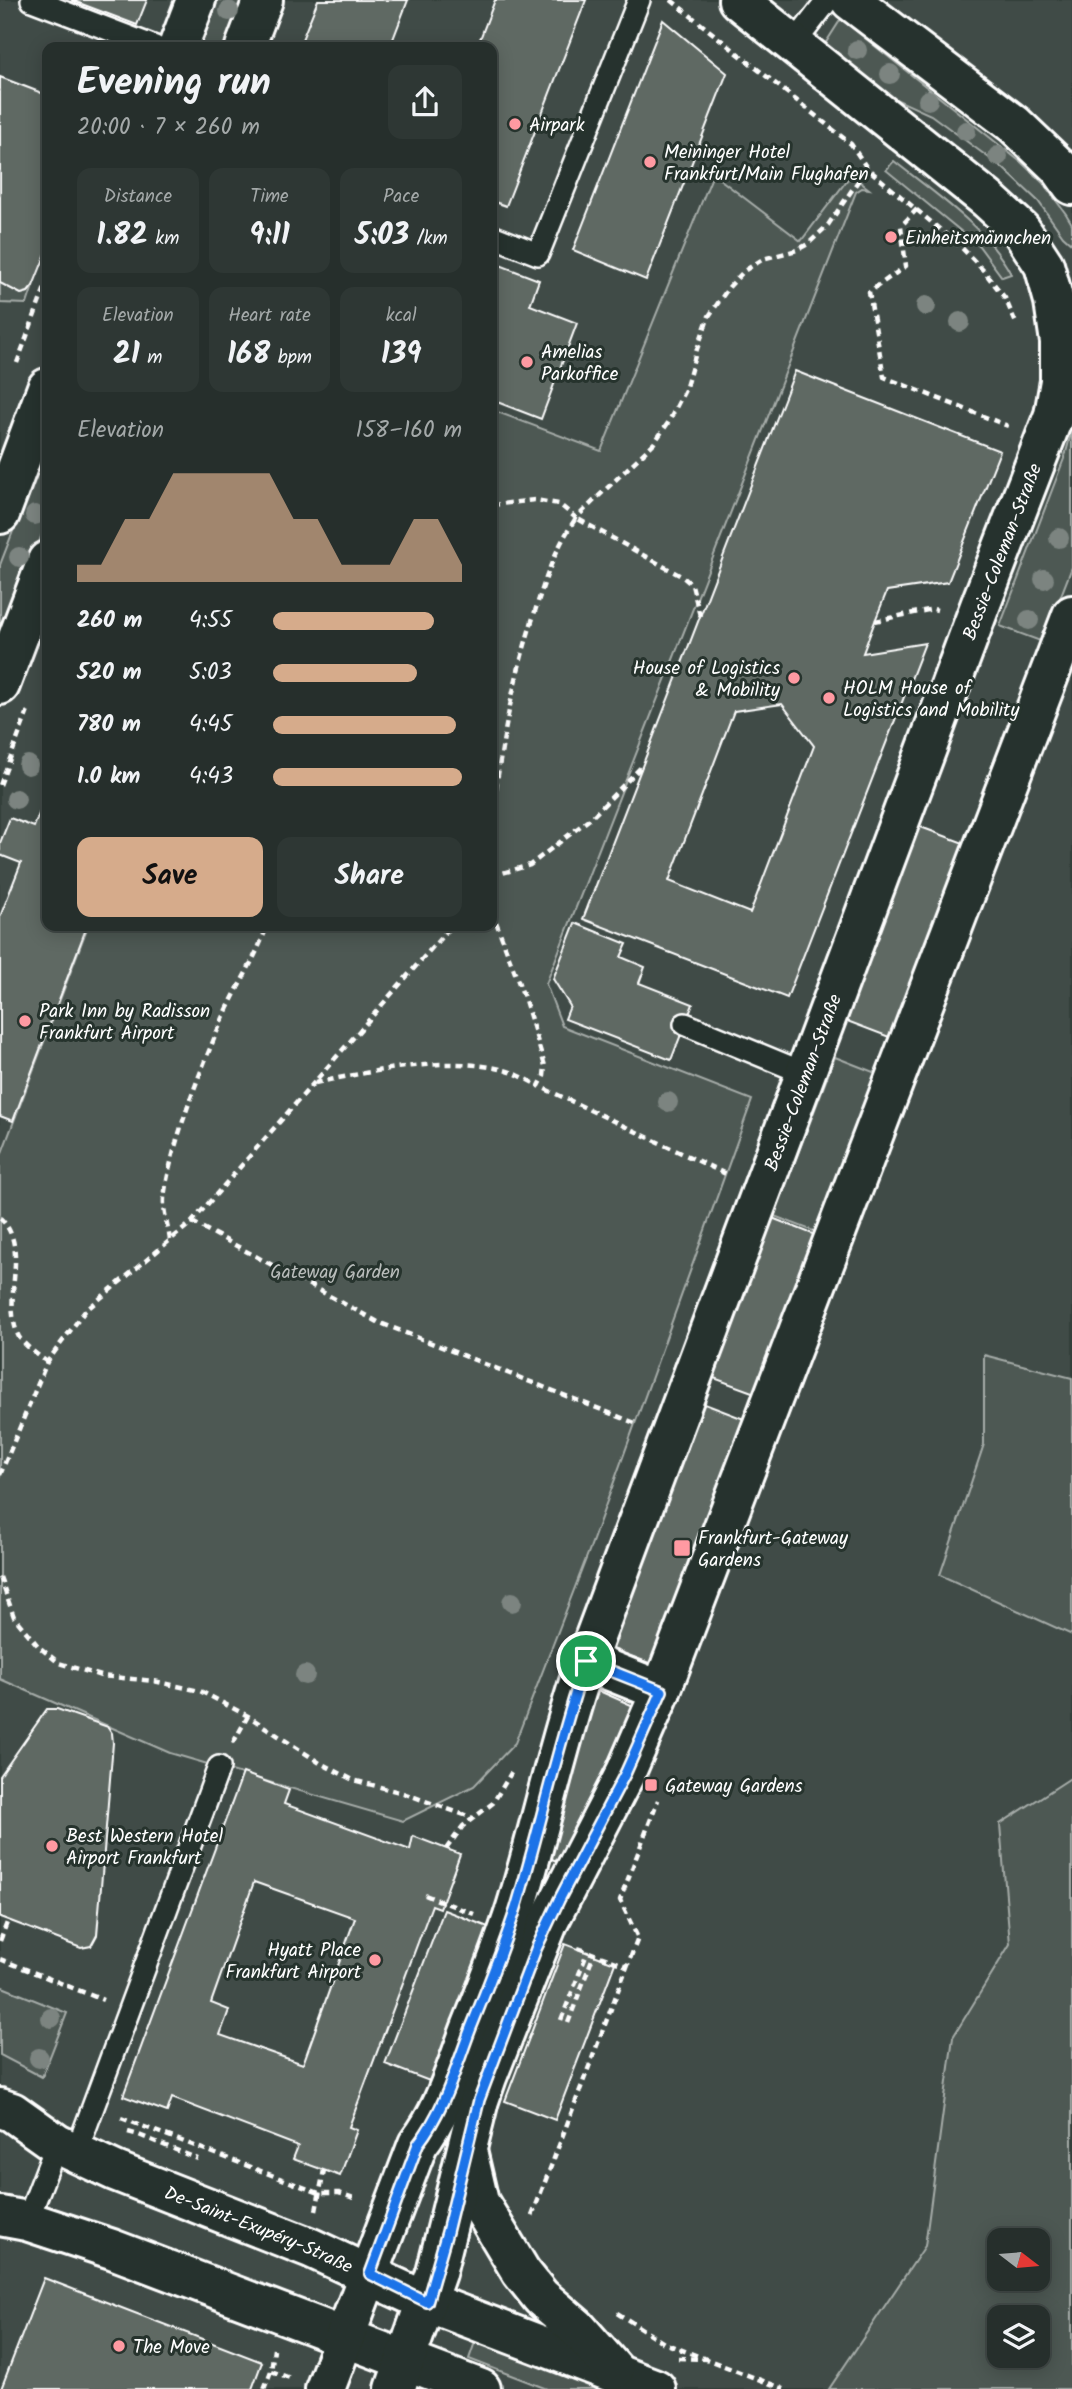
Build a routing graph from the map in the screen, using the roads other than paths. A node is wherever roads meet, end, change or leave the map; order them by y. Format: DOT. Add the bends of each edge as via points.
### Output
graph roads {
  1 [pos="32,0"];
  2 [pos="197,0"];
  3 [pos="263,0"];
  4 [pos="639,0"];
  5 [pos="738,0"];
  6 [pos="828,0"];
  7 [pos="850,0"];
  8 [pos="142,42"];
  9 [pos="180,42"];
  10 [pos="247,42"];
  11 [pos="793,45"];
  12 [pos="1072,185"];
  13 [pos="497,238"];
  14 [pos="1058,269"];
  15 [pos="42,401"];
  16 [pos="0,514"];
  17 [pos="42,591"];
  18 [pos="1072,615"];
  19 [pos="36,626"];
  20 [pos="17,692"];
  21 [pos="685,1024"];
  22 [pos="804,1073"];
  23 [pos="586,1661"];
  24 [pos="662,1691"];
  25 [pos="219,1767"];
  26 [pos="0,2108"];
  27 [pos="66,2149"];
  28 [pos="467,2151"];
  29 [pos="13,2218"];
  30 [pos="370,2274"];
  31 [pos="427,2302"];
  32 [pos="346,2338"];
  33 [pos="618,2374"];
  34 [pos="400,2375"];
  35 [pos="325,2389"];
  36 [pos="481,2389"];
  37 [pos="656,2389"];
  1 -- 8 [label="lane"];
  2 -- 9 [label="street"];
  3 -- 10 [label="street"];
  4 -- 13 [label="lane" via="538,254"];
  5 -- 11 [label="street, Bessie-Coleman-Straße"];
  6 -- 11 [label="lane"];
  7 -- 12 [label="street" via="1014,125"];
  11 -- 14 [label="street, Bessie-Coleman-Straße" via="987,199"];
  14 -- 22 [label="street, Bessie-Coleman-Straße" via="1054,301 1059,382 1054,415"];
  15 -- 16 [label="street"];
  17 -- 19 [label="street"];
  18 -- 24 [label="street"];
  19 -- 20 [label="street"];
  21 -- 22 [label="lane"];
  22 -- 23 [label="street, Bessie-Coleman-Straße"];
  23 -- 24 [label="street"];
  23 -- 30 [label="street, Bessie-Coleman-Straße" via="505,1941 451,2082 418,2144"];
  24 -- 28 [label="street" via="536,1949 479,2100"];
  25 -- 27 [label="lane" via="92,2110"];
  26 -- 27 [label="street, De-Saint-Exupéry-Straße"];
  27 -- 29 [label="lane"];
  27 -- 30 [label="street, De-Saint-Exupéry-Straße"];
  28 -- 31 [label="street"];
  28 -- 33 [label="street" via="479,2202 521,2272"];
  29 -- 32 [label="street" via="111,2249"];
  30 -- 31 [label="street, De-Saint-Exupéry-Straße"];
  30 -- 32 [label="street, Bessie-Coleman-Straße"];
  31 -- 33 [label="street, De-Saint-Exupéry-Straße"];
  31 -- 34 [label="street"];
  32 -- 34 [label="street"];
  32 -- 35 [label="street, Bessie-Coleman-Straße"];
  33 -- 37 [label="street, De-Saint-Exupéry-Straße"];
  34 -- 36 [label="street"];
}
